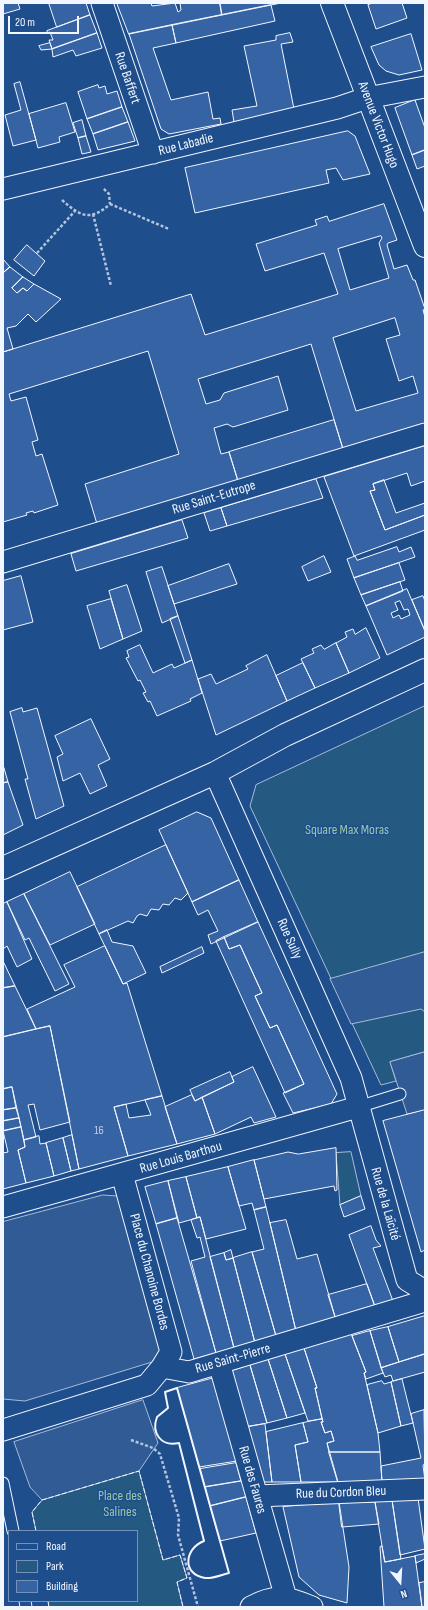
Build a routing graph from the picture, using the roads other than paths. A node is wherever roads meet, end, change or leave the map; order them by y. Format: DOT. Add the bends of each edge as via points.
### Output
graph roads {
  1 [pos="102,3"];
  2 [pos="332,3"];
  3 [pos="425,87"];
  4 [pos="368,98"];
  5 [pos="153,153"];
  6 [pos="3,189"];
  7 [pos="425,246"];
  8 [pos="425,434"];
  9 [pos="3,562"];
  10 [pos="425,670"];
  11 [pos="215,773"];
  12 [pos="3,868"];
  13 [pos="400,1094"];
  14 [pos="358,1107"];
  15 [pos="122,1174"];
  16 [pos="3,1207"];
  17 [pos="425,1290"];
  18 [pos="425,1301"];
  19 [pos="219,1363"];
  20 [pos="162,1367"];
  21 [pos="3,1430"];
  22 [pos="3,1483"];
  23 [pos="425,1490"];
  24 [pos="257,1496"];
  25 [pos="13,1530"];
  26 [pos="286,1598"];
  27 [pos="251,1607"];
  28 [pos="312,1607"];
  1 -- 5 [label="street, Rue Baffert"];
  2 -- 4 [label="main road, Avenue Victor Hugo"];
  3 -- 4 [label="street, Rue Labadie"];
  4 -- 5 [label="street, Rue Labadie" via="337,108"];
  4 -- 7 [label="main road, Avenue Victor Hugo"];
  5 -- 6 [label="street, Rue Labadie"];
  8 -- 9 [label="street, Rue Saint-Eutrope"];
  10 -- 11 [label="main road" via="285,735"];
  11 -- 12 [label="main road"];
  11 -- 14 [label="street, Rue Sully" via="351,1078"];
  13 -- 14 [label="lane"];
  14 -- 15 [label="street, Rue Louis Barthou"];
  14 -- 17 [label="street, Rue de la Laïcité" via="407,1280"];
  15 -- 16 [label="street, Rue Louis Barthou"];
  15 -- 20 [label="street, Place du Chanoine Bordes" via="171,1352"];
  18 -- 19 [label="street, Rue Saint-Pierre"];
  19 -- 20 [label="street, Rue Saint-Pierre" via="189,1372"];
  19 -- 24 [label="street, Rue des Faures"];
  20 -- 21 [label="street" via="147,1386"];
  22 -- 25 [label="lane"];
  23 -- 24 [label="street, Rue du Cordon Bleu"];
  24 -- 26 [label="street, Rue des Faures"];
  26 -- 27 [label="street" via="272,1598"];
  26 -- 28 [label="street"];
}
